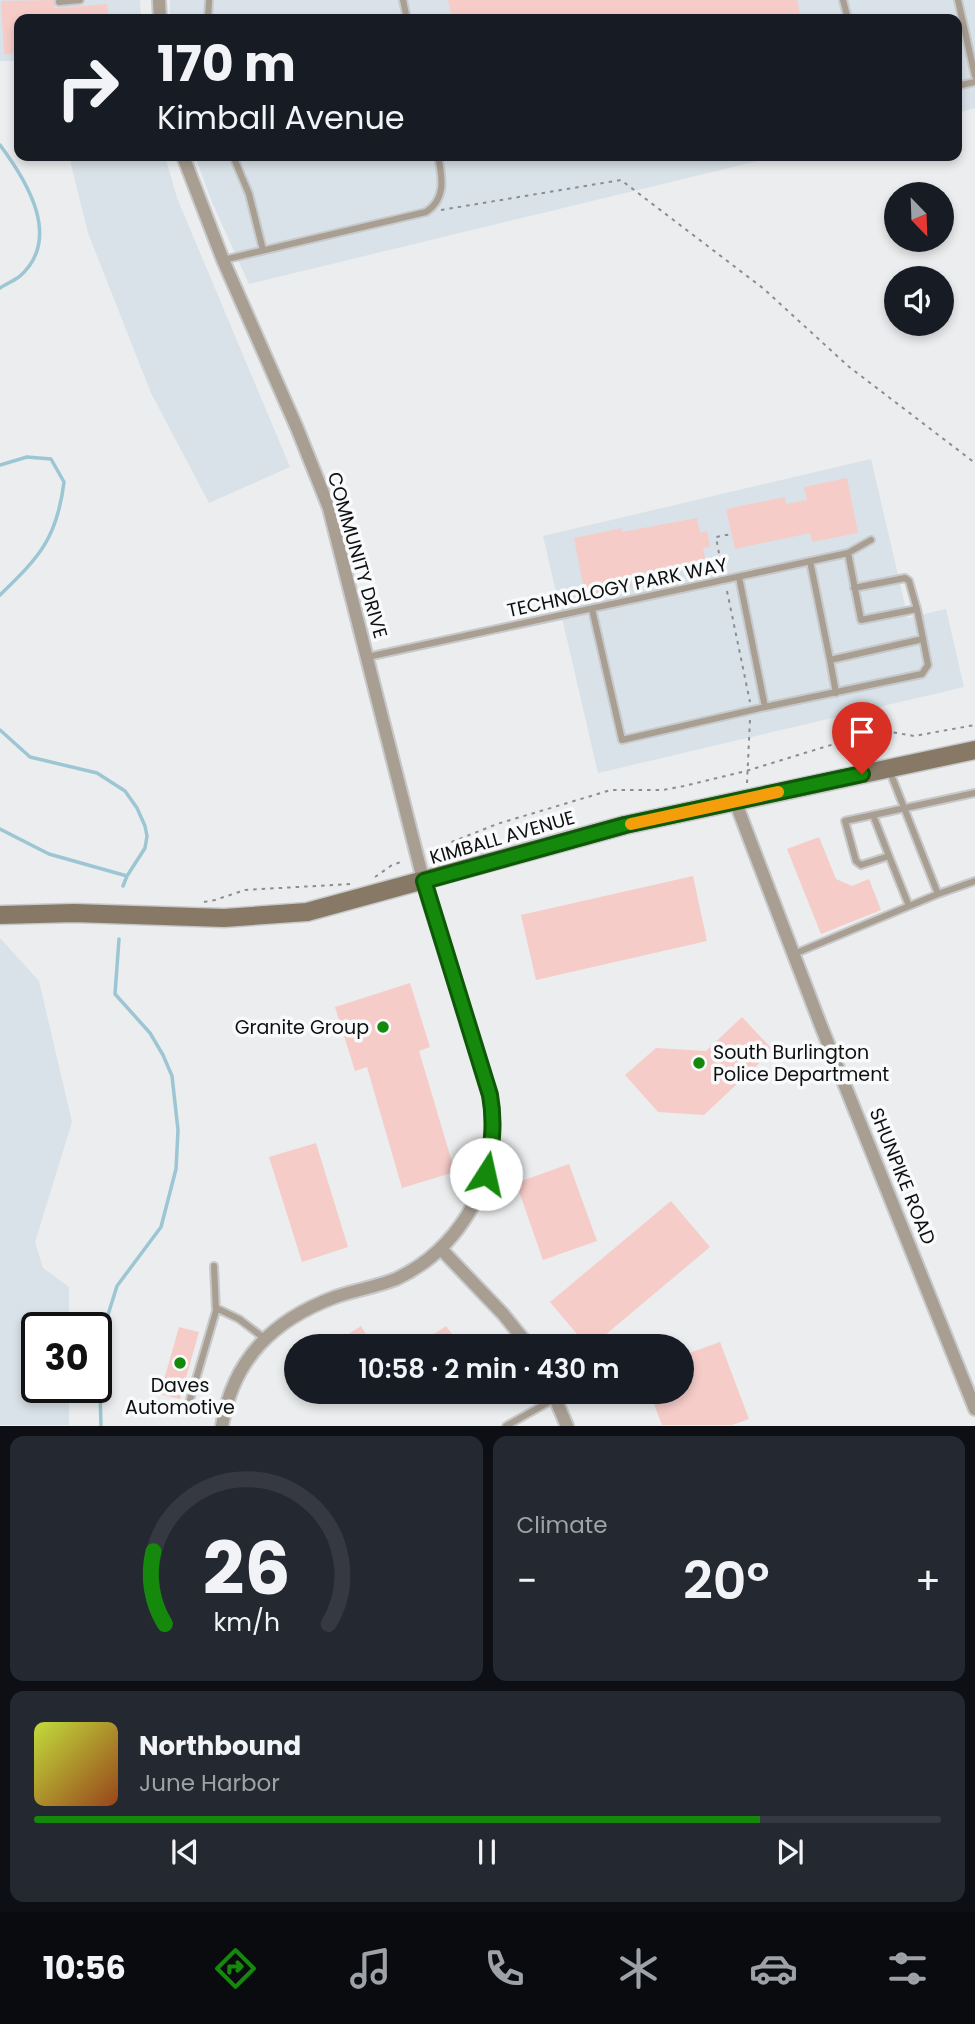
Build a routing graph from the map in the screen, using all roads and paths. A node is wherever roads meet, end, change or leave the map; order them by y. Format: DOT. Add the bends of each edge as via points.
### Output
graph roads {
  1 [pos="80,0"];
  2 [pos="59,2"];
  3 [pos="962,18"];
  4 [pos="975,76"];
  5 [pos="185,161"];
  6 [pos="235,161"];
  7 [pos="439,161"];
  8 [pos="421,214"];
  9 [pos="262,250"];
  10 [pos="223,260"];
  11 [pos="975,463"];
  12 [pos="732,534"];
  13 [pos="872,540"];
  14 [pos="848,553"];
  15 [pos="810,561"];
  16 [pos="722,571"];
  17 [pos="739,577"];
  18 [pos="726,588"];
  19 [pos="854,588"];
  20 [pos="592,609"];
  21 [pos="917,609"];
  22 [pos="923,639"];
  23 [pos="367,657"];
  24 [pos="830,660"];
  25 [pos="836,693"];
  26 [pos="750,703"];
  27 [pos="765,707"];
  28 [pos="750,717"];
  29 [pos="975,725"];
  30 [pos="975,750"];
  31 [pos="888,768"];
  32 [pos="746,771"];
  33 [pos="975,793"];
  34 [pos="741,794"];
  35 [pos="903,807"];
  36 [pos="873,815"];
  37 [pos="890,856"];
  38 [pos="418,857"];
  39 [pos="372,879"];
  40 [pos="975,881"];
  41 [pos="350,884"];
  42 [pos="426,890"];
  43 [pos="938,894"];
  44 [pos="196,901"];
  45 [pos="909,906"];
  46 [pos="0,915"];
  47 [pos="793,954"];
  48 [pos="441,1248"];
  49 [pos="214,1266"];
  50 [pos="216,1308"];
  51 [pos="519,1334"];
  52 [pos="264,1338"];
  53 [pos="540,1404"];
  54 [pos="558,1404"];
  55 [pos="975,1409"];
  56 [pos="225,1410"];
  57 [pos="222,1426"];
  58 [pos="506,1426"];
  59 [pos="568,1426"];
  1 -- 2 [label="lane"];
  3 -- 4 [label="lane"];
  5 -- 10 [label="street, COMMUNITY DRIVE"];
  6 -- 9 [label="lane" via="249,194"];
  7 -- 8 [label="lane" via="443,187 431,209"];
  8 -- 9 [label="lane"];
  8 -- 11 [label="path" via="621,180 764,289 848,366"];
  9 -- 10 [label="lane"];
  10 -- 23 [label="street, COMMUNITY DRIVE" via="318,479"];
  12 -- 16 [label="path" via="716,537"];
  13 -- 14 [label="lane, TECHNOLOGY PARK WAY"];
  14 -- 15 [label="lane, TECHNOLOGY PARK WAY"];
  14 -- 19 [label="lane"];
  15 -- 17 [label="lane, TECHNOLOGY PARK WAY"];
  15 -- 24 [label="lane"];
  17 -- 20 [label="lane, TECHNOLOGY PARK WAY"];
  17 -- 27 [label="lane"];
  18 -- 26 [label="path"];
  19 -- 21 [label="lane" via="905,578"];
  19 -- 21 [label="lane" via="861,620"];
  20 -- 23 [label="lane, TECHNOLOGY PARK WAY"];
  20 -- 27 [label="lane" via="622,740"];
  21 -- 22 [label="lane"];
  22 -- 24 [label="lane"];
  22 -- 25 [label="lane" via="928,665 922,674"];
  23 -- 38 [label="street, COMMUNITY DRIVE"];
  24 -- 25 [label="lane"];
  25 -- 27 [label="lane"];
  28 -- 32 [label="path"];
  29 -- 32 [label="path" via="914,736 880,730"];
  30 -- 31 [label="main road, KIMBALL AVENUE"];
  31 -- 34 [label="main road, KIMBALL AVENUE"];
  31 -- 35 [label="lane"];
  32 -- 34 [label="path"];
  32 -- 38 [label="path" via="663,790 599,793 497,824"];
  33 -- 35 [label="lane"];
  34 -- 42 [label="main road, KIMBALL AVENUE" via="589,834"];
  34 -- 47 [label="street, SHUNPIKE ROAD"];
  35 -- 36 [label="lane"];
  35 -- 43 [label="lane"];
  36 -- 37 [label="lane"];
  36 -- 37 [label="lane" via="845,821 856,861 861,865"];
  37 -- 45 [label="lane"];
  38 -- 39 [label="path" via="392,865"];
  38 -- 42 [label="street, COMMUNITY DRIVE"];
  40 -- 43 [label="lane"];
  41 -- 44 [label="path" via="245,890"];
  42 -- 46 [label="main road, KIMBALL AVENUE" via="290,914 224,918"];
  42 -- 48 [label="street, COMMUNITY DRIVE" via="490,1095 493,1123 482,1186 460,1226"];
  43 -- 45 [label="lane"];
  45 -- 47 [label="lane"];
  47 -- 55 [label="street, SHUNPIKE ROAD"];
  48 -- 51 [label="street"];
  48 -- 52 [label="street, COMMUNITY DRIVE" via="396,1278 309,1307"];
  49 -- 50 [label="lane"];
  50 -- 52 [label="lane"];
  50 -- 56 [label="lane" via="189,1403"];
  52 -- 56 [label="street, COMMUNITY DRIVE" via="234,1382"];
  53 -- 58 [label="lane"];
  54 -- 59 [label="street"];
  56 -- 57 [label="street, COMMUNITY DRIVE"];
}
